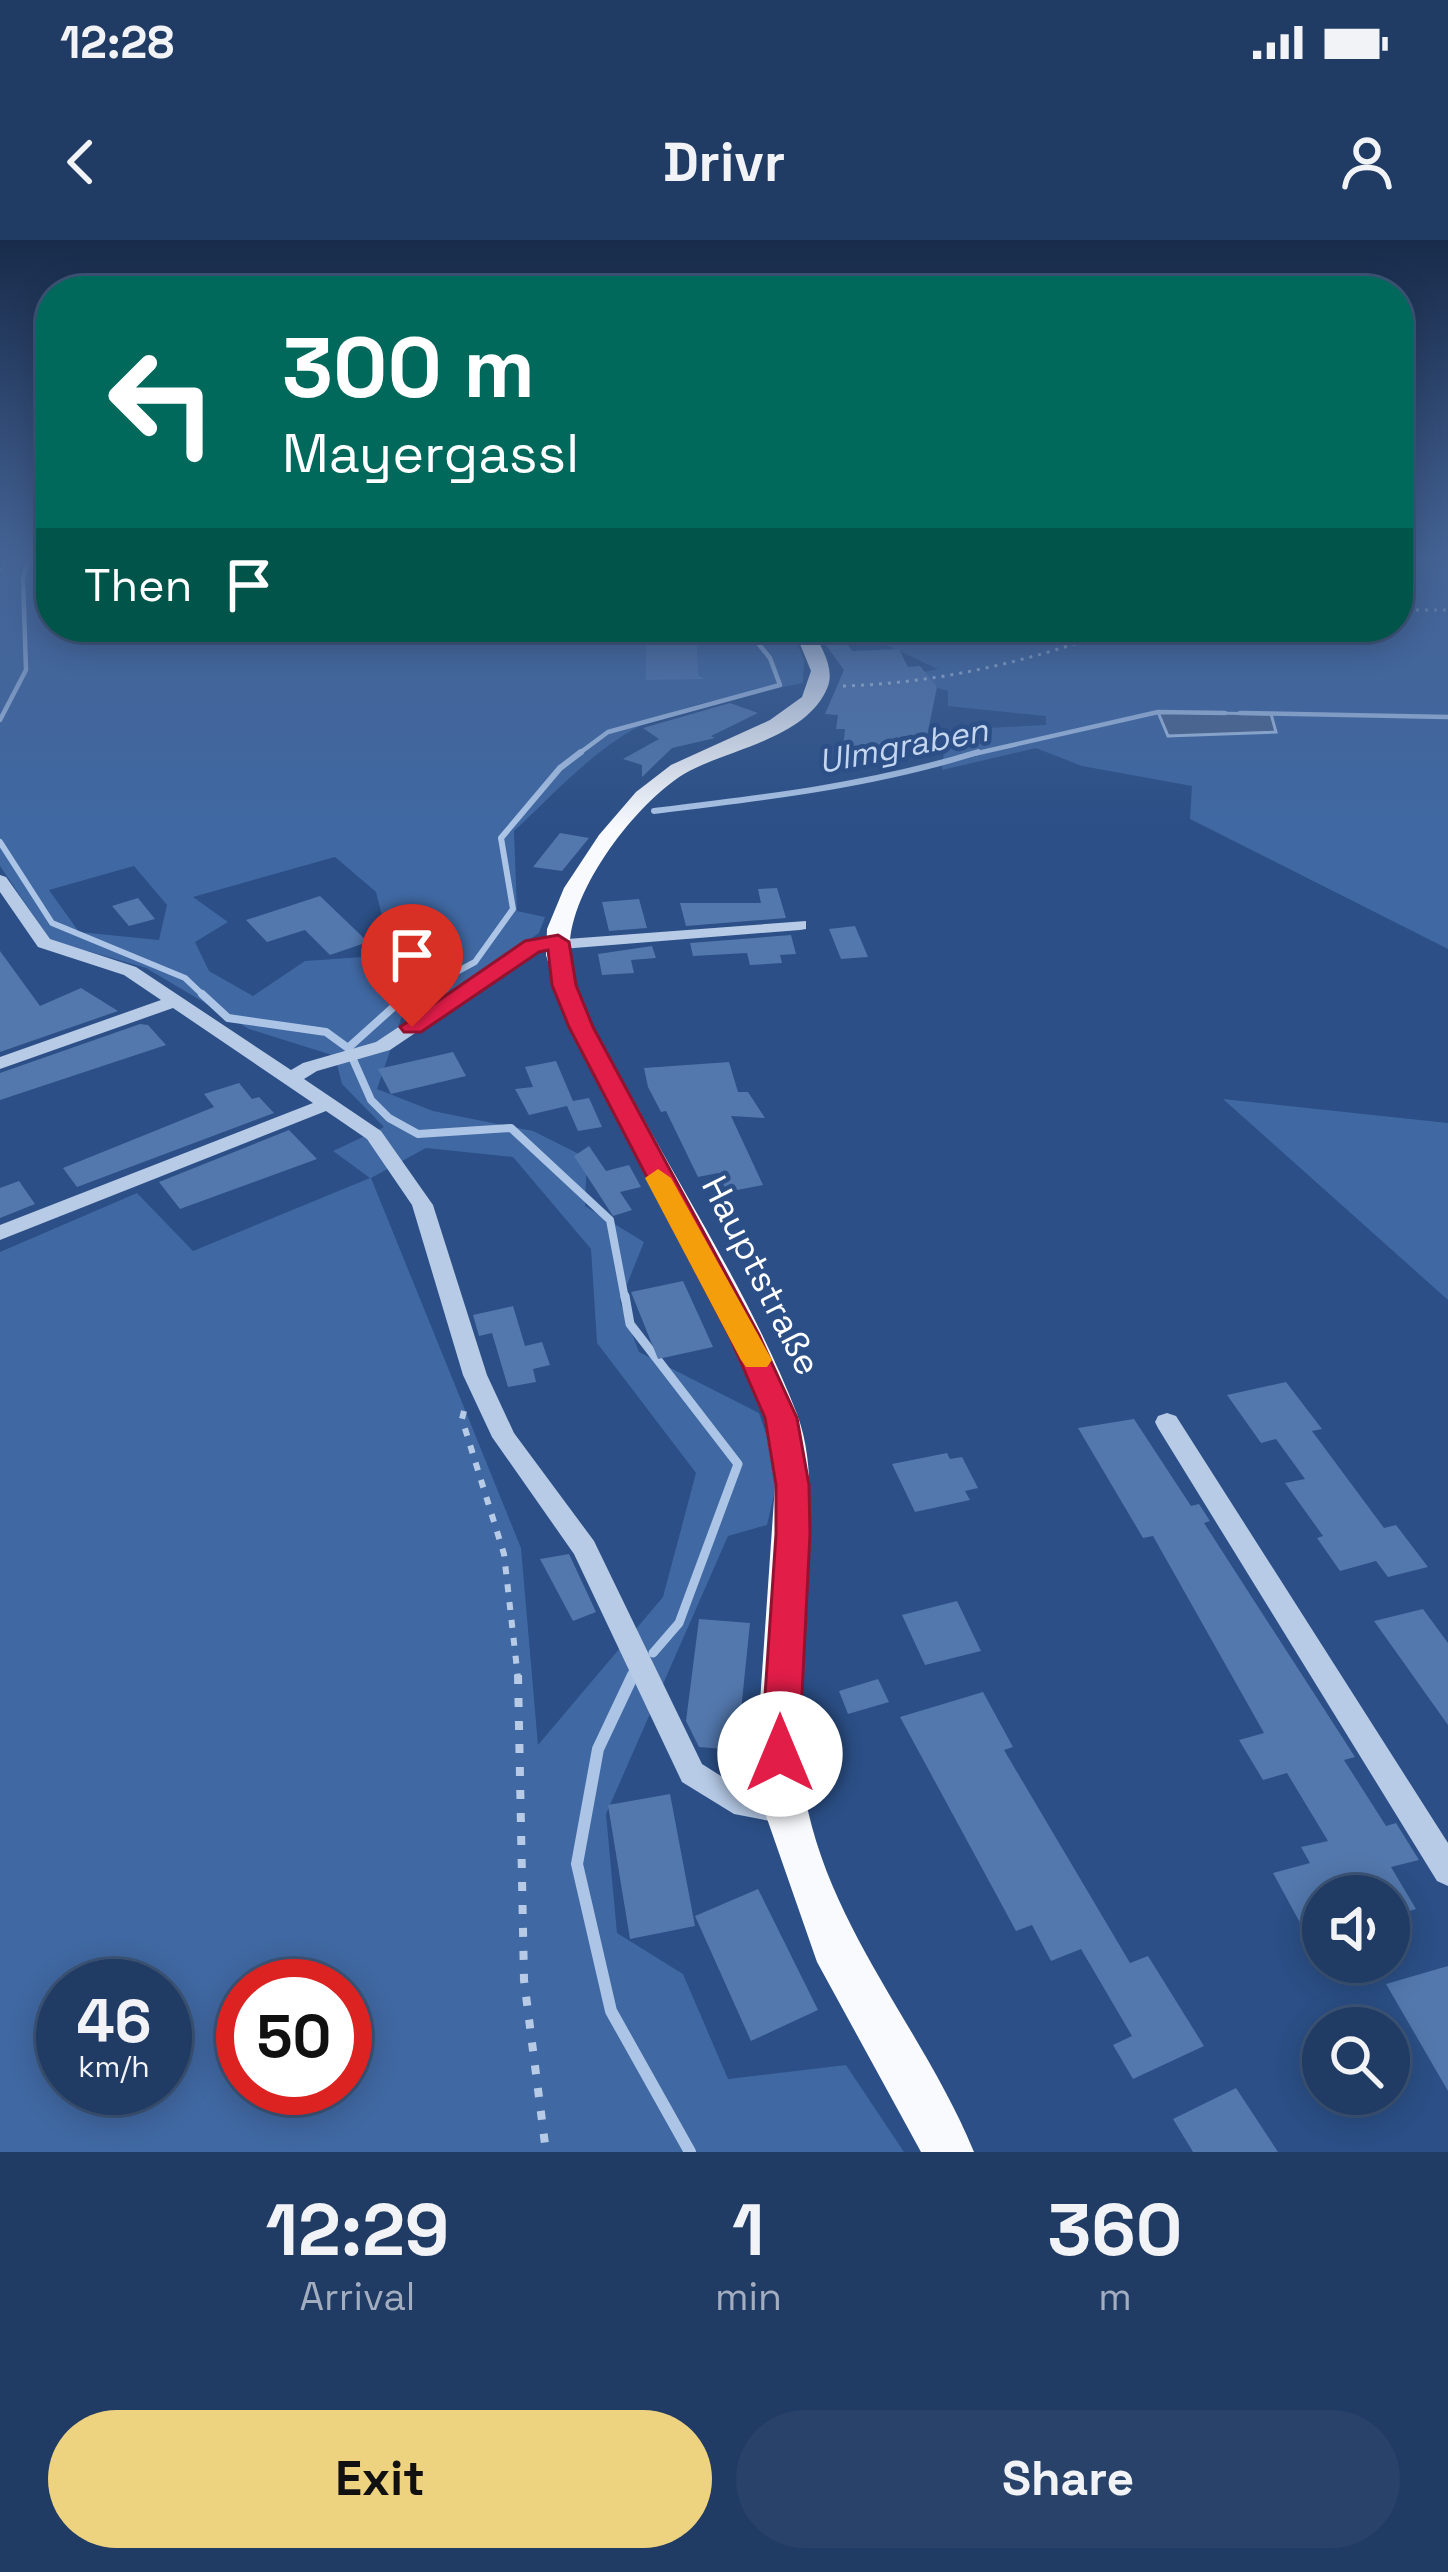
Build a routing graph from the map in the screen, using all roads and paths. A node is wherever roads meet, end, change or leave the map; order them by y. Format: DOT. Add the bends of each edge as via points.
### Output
graph roads {
  1 [pos="813,650"];
  2 [pos="1065,650"];
  3 [pos="819,686"];
  4 [pos="0,880"];
  5 [pos="800,925"];
  6 [pos="558,942"];
  7 [pos="172,1002"];
  8 [pos="0,1063"];
  9 [pos="290,1079"];
  10 [pos="327,1104"];
  11 [pos="0,1233"];
  12 [pos="475,1375"];
  13 [pos="1167,1423"];
  14 [pos="786,1810"];
  15 [pos="1448,1870"];
  16 [pos="546,2152"];
  17 [pos="950,2152"];
  1 -- 3 [label="main road"];
  2 -- 3 [label="path"];
  3 -- 6 [label="main road" via="789,717 672,772 640,800 575,891"];
  4 -- 7 [label="street" via="44,943 118,964"];
  5 -- 6 [label="street"];
  6 -- 9 [label="street" via="533,946 383,1046"];
  6 -- 14 [label="main road, Hauptstraße" via="581,1027 781,1418 793,1502 780,1702"];
  7 -- 8 [label="street"];
  7 -- 9 [label="street"];
  9 -- 10 [label="street"];
  10 -- 11 [label="street"];
  10 -- 12 [label="street" via="374,1135 422,1205"];
  12 -- 14 [label="street" via="504,1437 585,1548 692,1773 734,1800"];
  12 -- 16 [label="path" via="462,1419 504,1554 520,1696 524,1980"];
  13 -- 15 [label="street"];
  14 -- 17 [label="main road, Hauptstraße" via="833,1946"];
}
